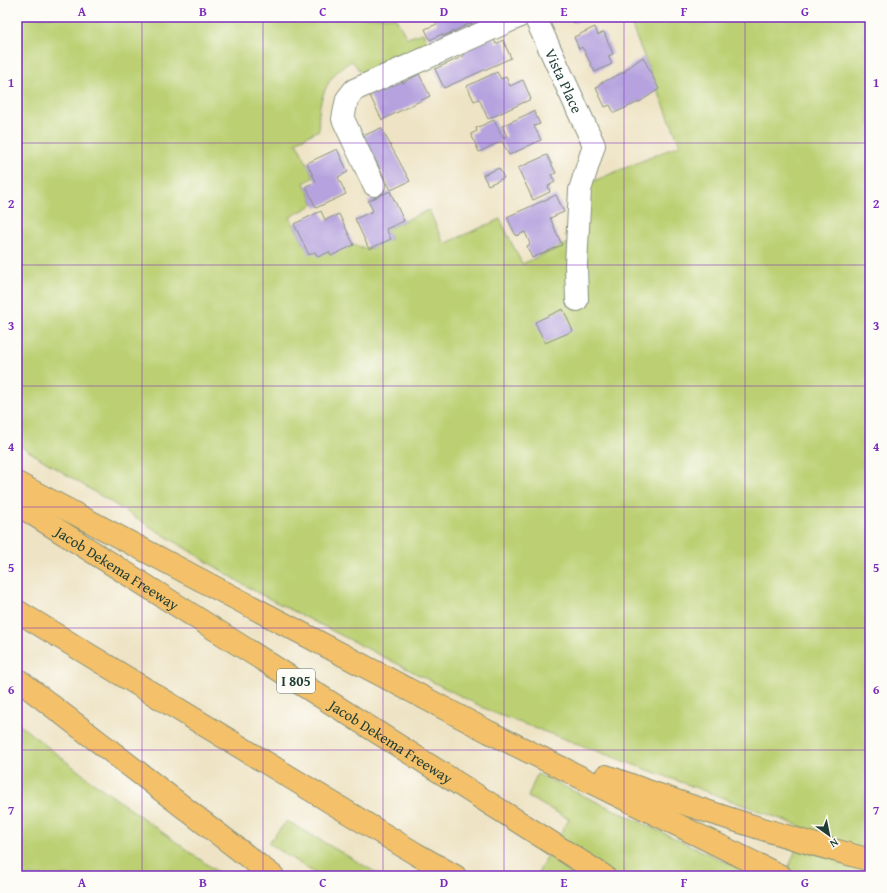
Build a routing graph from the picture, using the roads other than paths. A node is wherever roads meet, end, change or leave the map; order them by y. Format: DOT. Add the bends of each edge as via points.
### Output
graph roads {
  1 [pos="518,17"];
  2 [pos="535,17"];
  3 [pos="374,185"];
  4 [pos="577,300"];
  5 [pos="17,483"];
  6 [pos="17,504"];
  7 [pos="17,611"];
  8 [pos="17,679"];
  9 [pos="489,732"];
  10 [pos="870,860"];
  11 [pos="256,863"];
  12 [pos="273,876"];
  13 [pos="281,876"];
  14 [pos="455,876"];
  15 [pos="604,876"];
  16 [pos="781,876"];
  1 -- 3 [label="street" via="354,90 348,99 343,119"];
  2 -- 4 [label="street, Vista Place" via="594,145 580,190"];
  5 -- 9 [label="highway"];
  6 -- 15 [label="highway, Jacob Dekema Freeway / I 805"];
  7 -- 14 [label="highway"];
  8 -- 11 [label="highway"];
  9 -- 10 [label="highway" via="680,804 792,840"];
  9 -- 16 [label="highway"];
  11 -- 12 [label="highway"];
  11 -- 13 [label="highway"];
}
